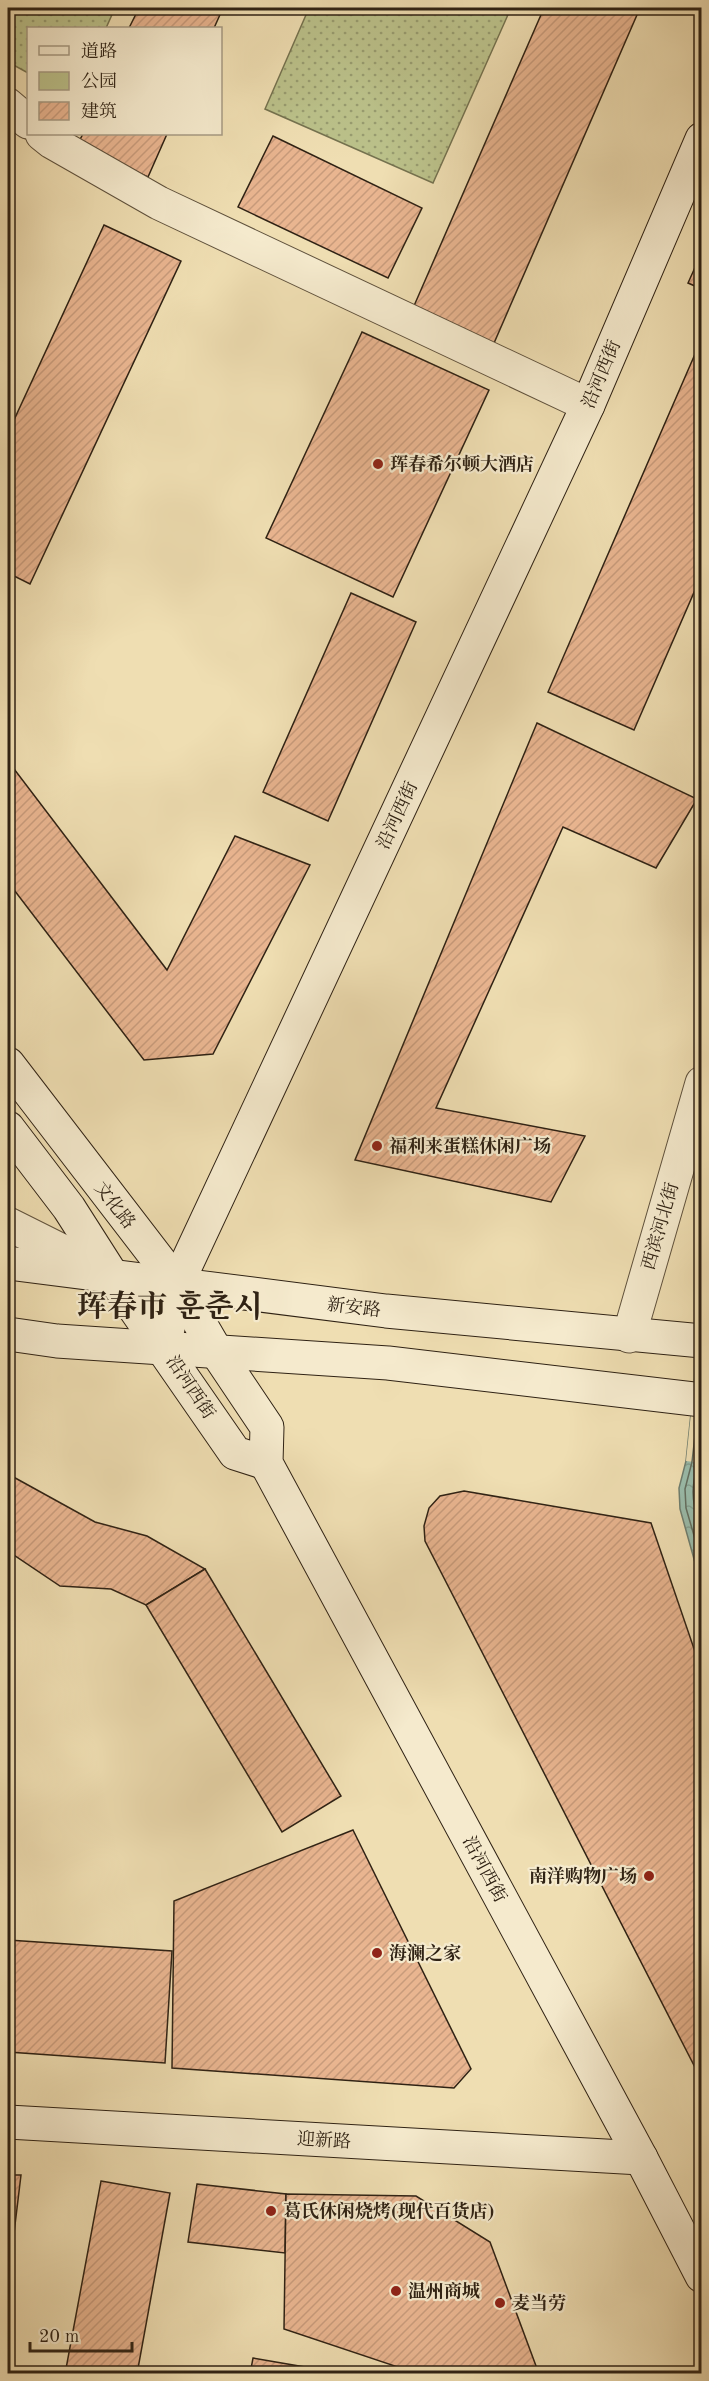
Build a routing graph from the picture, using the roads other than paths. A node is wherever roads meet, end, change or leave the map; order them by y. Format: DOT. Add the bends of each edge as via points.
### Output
graph roads {
  1 [pos="8,105"];
  2 [pos="27,121"];
  3 [pos="43,135"];
  4 [pos="702,139"];
  5 [pos="588,405"];
  6 [pos="8,1064"];
  7 [pos="702,1083"];
  8 [pos="8,1128"];
  9 [pos="8,1224"];
  10 [pos="8,1263"];
  11 [pos="113,1276"];
  12 [pos="177,1284"];
  13 [pos="8,1334"];
  14 [pos="628,1336"];
  15 [pos="700,1341"];
  16 [pos="164,1348"];
  17 [pos="216,1352"];
  18 [pos="697,1400"];
  19 [pos="266,1463"];
  20 [pos="8,2121"];
  21 [pos="641,2157"];
  22 [pos="702,2276"];
  1 -- 2 [label="main road"];
  3 -- 5 [label="main road" via="159,203"];
  4 -- 5 [label="main road, 沿河西街"];
  5 -- 12 [label="main road, 沿河西街"];
  6 -- 12 [label="main road, 文化路"];
  7 -- 14 [label="main road, 西滨河北街"];
  8 -- 11 [label="main road" via="69,1208"];
  9 -- 11 [label="main road"];
  10 -- 11 [label="main road, 新安路"];
  11 -- 12 [label="main road, 新安路"];
  11 -- 16 [label="main road"];
  12 -- 14 [label="main road, 新安路"];
  12 -- 16 [label="main road, 沿河西街"];
  12 -- 17 [label="main road, 文化路"];
  13 -- 16 [label="main road"];
  14 -- 15 [label="main road, 新安路"];
  16 -- 17 [label="main road"];
  16 -- 19 [label="main road, 沿河西街" via="235,1453"];
  17 -- 18 [label="main road" via="388,1363"];
  17 -- 19 [label="main road, 沿河西街" via="267,1427"];
  19 -- 21 [label="main road, 沿河西街"];
  20 -- 21 [label="main road, 迎新路"];
  21 -- 22 [label="main road, 沿河西街"];
}
